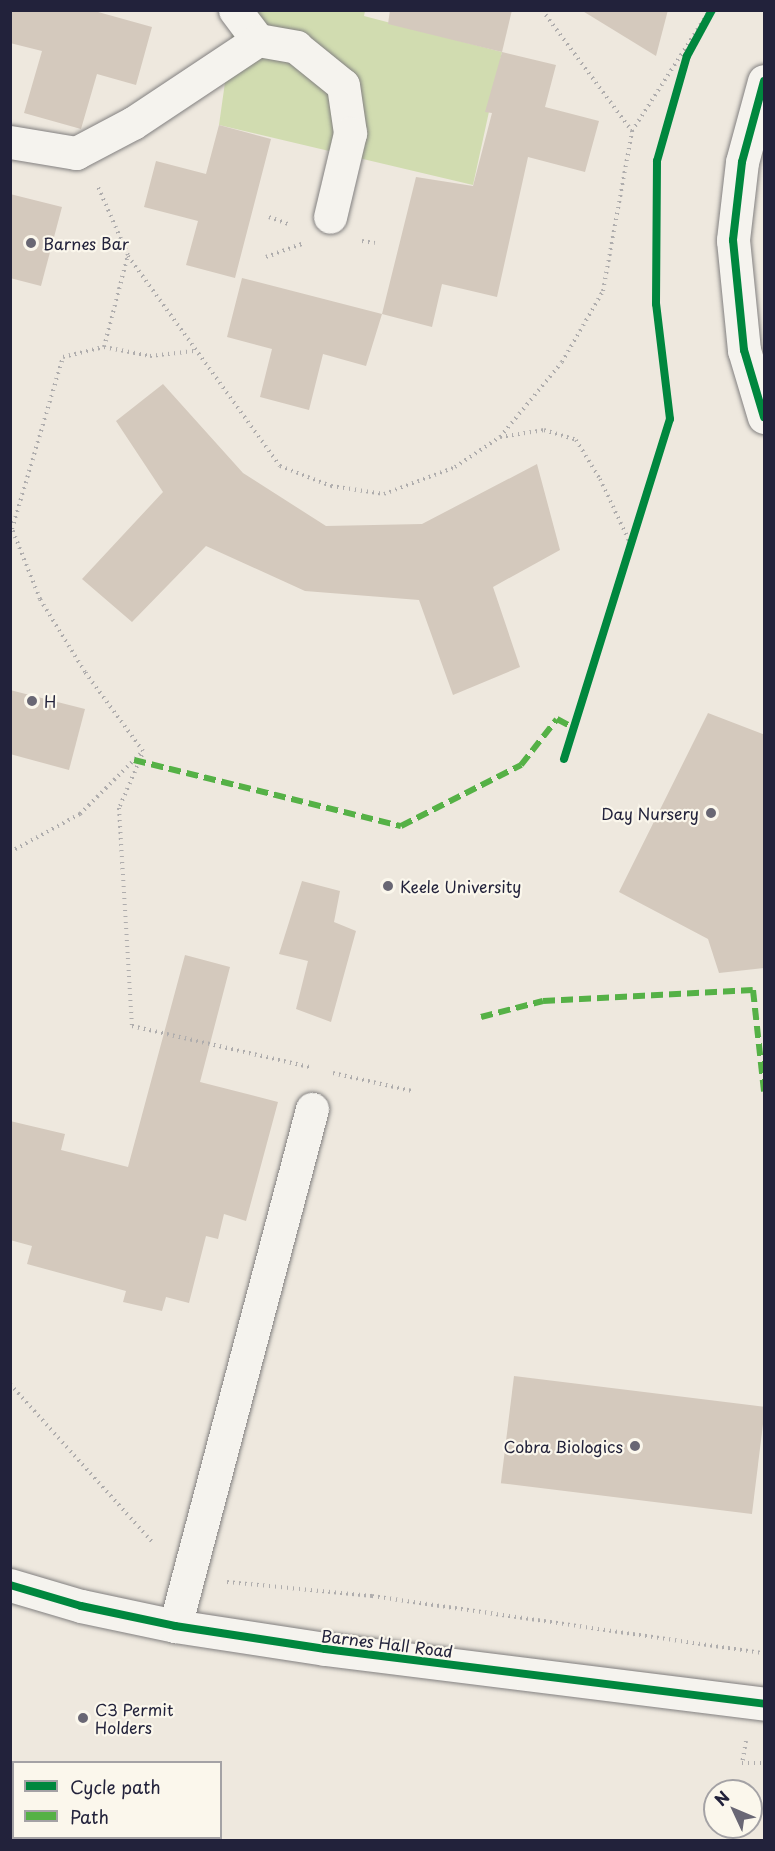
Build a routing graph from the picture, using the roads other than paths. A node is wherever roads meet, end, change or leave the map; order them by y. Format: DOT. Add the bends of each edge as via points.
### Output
graph roads {
  1 [pos="235,10"];
  2 [pos="258,40"];
  3 [pos="765,81"];
  4 [pos="10,142"];
  5 [pos="330,217"];
  6 [pos="765,417"];
  7 [pos="312,1109"];
  8 [pos="10,1585"];
  9 [pos="175,1626"];
  10 [pos="765,1704"];
  1 -- 2 [label="street"];
  2 -- 4 [label="street" via="133,123 76,153"];
  2 -- 5 [label="street" via="296,47 343,85 350,133"];
  3 -- 6 [label="street" via="742,162 733,240 744,350"];
  7 -- 9 [label="street"];
  8 -- 9 [label="street, Barnes Hall Road" via="81,1606"];
  9 -- 10 [label="street, Barnes Hall Road" via="325,1649"];
}
